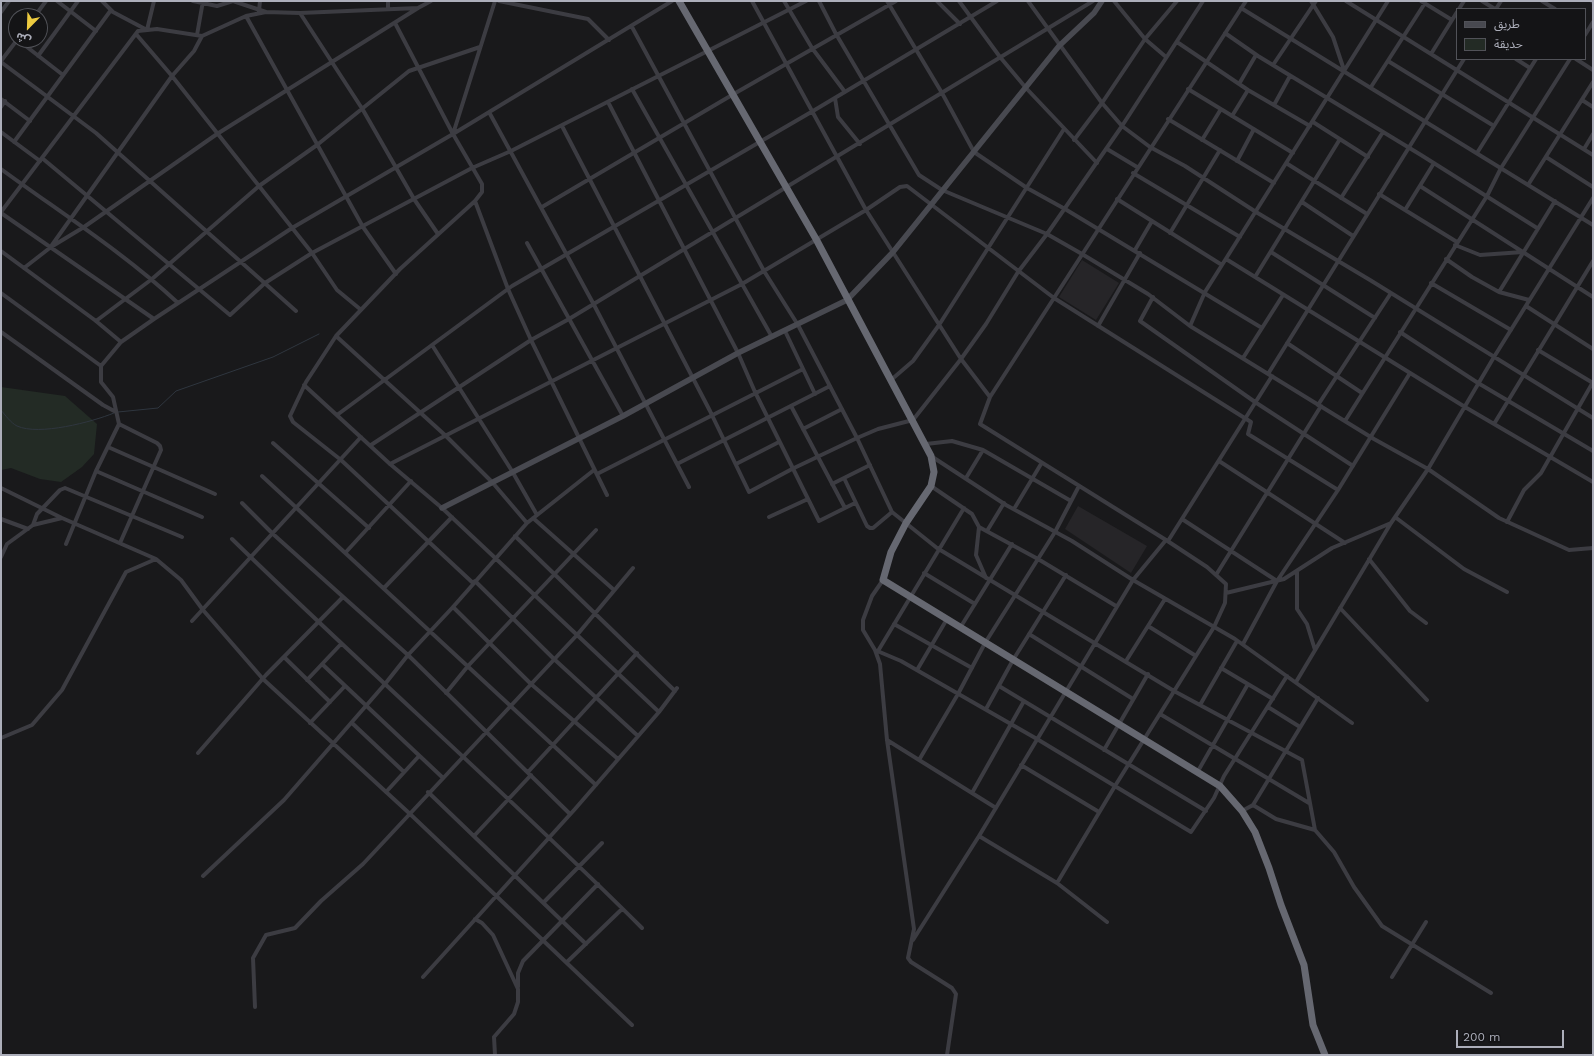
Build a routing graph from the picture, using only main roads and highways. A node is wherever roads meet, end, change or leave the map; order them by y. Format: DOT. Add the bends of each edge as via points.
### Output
graph roads {
  1 [pos="679,1"];
  2 [pos="1325,1055"];
  1 -- 2 [label="highway" via="816,239 931,456 934,472 931,486 906,523 891,552 883,580 1220,786 1242,811 1255,832 1304,965 1313,1025"];
}
